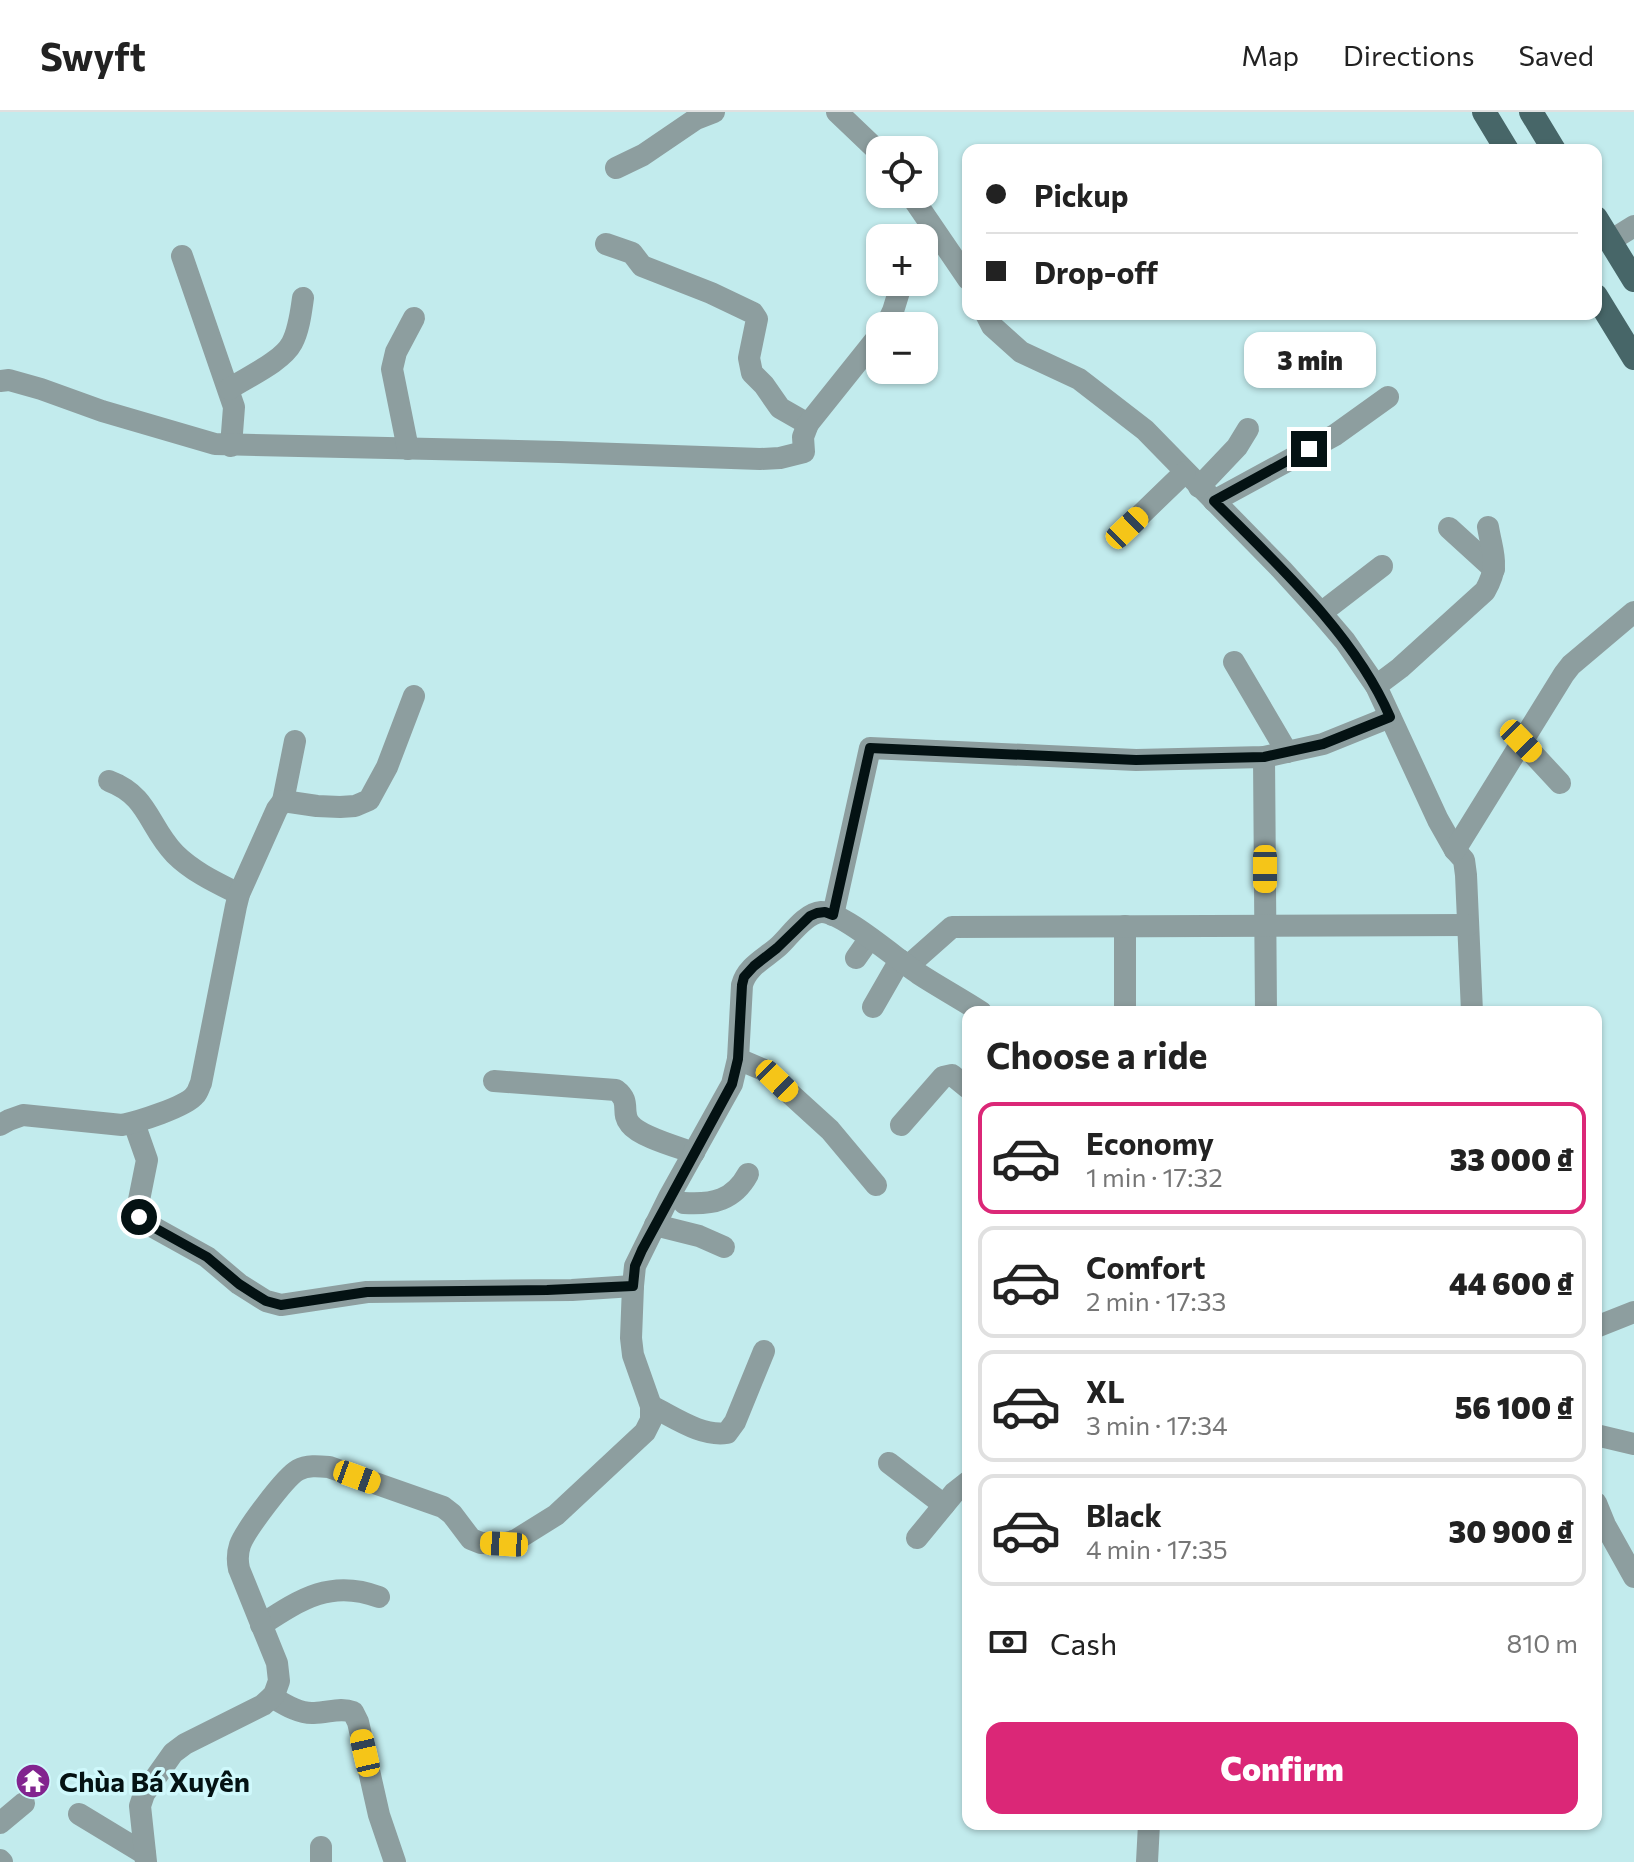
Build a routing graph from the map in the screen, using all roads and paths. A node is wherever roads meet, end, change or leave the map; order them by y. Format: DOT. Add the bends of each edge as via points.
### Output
graph roads {
  1 [pos="714,112"];
  2 [pos="837,112"];
  3 [pos="1484,112"];
  4 [pos="1531,112"];
  5 [pos="866,140"];
  6 [pos="1503,144"];
  7 [pos="1550,144"];
  8 [pos="616,168"];
  9 [pos="919,208"];
  10 [pos="922,213"];
  11 [pos="919,224"];
  12 [pos="1634,226"];
  13 [pos="1602,228"];
  14 [pos="1610,241"];
  15 [pos="606,244"];
  16 [pos="182,256"];
  17 [pos="962,270"];
  18 [pos="1634,280"];
  19 [pos="303,298"];
  20 [pos="1602,306"];
  21 [pos="414,318"];
  22 [pos="989,320"];
  23 [pos="866,352"];
  24 [pos="1634,358"];
  25 [pos="0,381"];
  26 [pos="229,389"];
  27 [pos="1388,397"];
  28 [pos="808,424"];
  29 [pos="1248,429"];
  30 [pos="231,446"];
  31 [pos="408,449"];
  32 [pos="1199,486"];
  33 [pos="1488,527"];
  34 [pos="1127,528"];
  35 [pos="1449,528"];
  36 [pos="1382,566"];
  37 [pos="1494,569"];
  38 [pos="1634,612"];
  39 [pos="1321,613"];
  40 [pos="1234,662"];
  41 [pos="1376,686"];
  42 [pos="414,696"];
  43 [pos="1390,717"];
  44 [pos="295,741"];
  45 [pos="1521,741"];
  46 [pos="1287,752"];
  47 [pos="1264,757"];
  48 [pos="109,781"];
  49 [pos="1560,783"];
  50 [pos="283,801"];
  51 [pos="1455,850"];
  52 [pos="239,894"];
  53 [pos="833,915"];
  54 [pos="1468,925"];
  55 [pos="1125,926"];
  56 [pos="1266,926"];
  57 [pos="870,938"];
  58 [pos="856,958"];
  59 [pos="904,963"];
  60 [pos="972,1006"];
  61 [pos="1125,1006"];
  62 [pos="1266,1006"];
  63 [pos="1472,1006"];
  64 [pos="873,1007"];
  65 [pos="738,1059"];
  66 [pos="494,1081"];
  67 [pos="962,1083"];
  68 [pos="134,1123"];
  69 [pos="0,1125"];
  70 [pos="901,1125"];
  71 [pos="694,1153"];
  72 [pos="748,1174"];
  73 [pos="876,1185"];
  74 [pos="675,1199"];
  75 [pos="655,1225"];
  76 [pos="724,1247"];
  77 [pos="633,1286"];
  78 [pos="1634,1312"];
  79 [pos="1602,1325"];
  80 [pos="764,1351"];
  81 [pos="651,1406"];
  82 [pos="1602,1436"];
  83 [pos="1634,1444"];
  84 [pos="889,1463"];
  85 [pos="962,1487"];
  86 [pos="944,1505"];
  87 [pos="1602,1518"];
  88 [pos="917,1538"];
  89 [pos="1634,1577"];
  90 [pos="379,1597"];
  91 [pos="261,1625"];
  92 [pos="272,1697"];
  93 [pos="24,1803"];
  94 [pos="79,1814"];
  95 [pos="0,1823"];
  96 [pos="1149,1830"];
  97 [pos="146,1858"];
  98 [pos="395,1862"];
  99 [pos="1147,1862"];
  1 -- 8 [label="street"];
  2 -- 5 [label="street"];
  3 -- 6 [label="main road"];
  4 -- 7 [label="main road"];
  9 -- 10 [label="street"];
  10 -- 11 [label="street"];
  10 -- 17 [label="street"];
  12 -- 14 [label="street"];
  13 -- 14 [label="main road"];
  14 -- 18 [label="main road"];
  15 -- 28 [label="street" via="632,253 642,266 753,313 757,319 749,358 752,373 780,408"];
  16 -- 26 [label="street"];
  19 -- 26 [label="street" via="292,344 278,359"];
  20 -- 24 [label="main road"];
  21 -- 31 [label="street" via="392,369"];
  22 -- 32 [label="street" via="1021,352 1079,379 1145,430"];
  23 -- 28 [label="street"];
  25 -- 30 [label="street"];
  26 -- 30 [label="street" via="234,407"];
  27 -- 32 [label="street" via="1335,435"];
  28 -- 31 [label="street" via="804,452 780,458"];
  29 -- 32 [label="street"];
  30 -- 31 [label="street"];
  32 -- 34 [label="street"];
  32 -- 39 [label="street"];
  33 -- 37 [label="street"];
  35 -- 37 [label="street"];
  36 -- 39 [label="street"];
  37 -- 41 [label="street" via="1485,591"];
  38 -- 45 [label="street" via="1571,665"];
  39 -- 41 [label="street"];
  40 -- 46 [label="street"];
  41 -- 43 [label="street"];
  42 -- 50 [label="street" via="369,800 340,807"];
  43 -- 46 [label="street" via="1323,744"];
  43 -- 51 [label="street"];
  44 -- 50 [label="street"];
  45 -- 49 [label="street"];
  45 -- 51 [label="street"];
  46 -- 47 [label="street"];
  47 -- 53 [label="street" via="1136,760 870,748"];
  47 -- 56 [label="street"];
  48 -- 52 [label="street" via="138,798 185,864"];
  50 -- 52 [label="street"];
  51 -- 54 [label="street" via="1464,860"];
  52 -- 68 [label="street" via="201,1083 185,1103"];
  53 -- 57 [label="street"];
  53 -- 65 [label="street" via="810,916 744,977"];
  54 -- 56 [label="street"];
  54 -- 63 [label="street"];
  55 -- 56 [label="street"];
  55 -- 59 [label="street" via="952,927"];
  55 -- 61 [label="street"];
  56 -- 62 [label="street"];
  57 -- 58 [label="street"];
  57 -- 59 [label="street"];
  59 -- 60 [label="street"];
  59 -- 64 [label="street"];
  65 -- 71 [label="street" via="732,1084"];
  65 -- 73 [label="street" via="764,1070 830,1130"];
  66 -- 71 [label="street" via="616,1090 626,1100 631,1125"];
  67 -- 70 [label="street" via="952,1075 943,1077"];
  68 -- 69 [label="street" via="23,1115"];
  68 -- 77 [label="street" via="147,1160 139,1217 207,1257 266,1301 281,1305 367,1292"];
  71 -- 74 [label="street"];
  72 -- 74 [label="street" via="734,1194 721,1199"];
  74 -- 75 [label="street"];
  75 -- 76 [label="street"];
  75 -- 77 [label="street" via="635,1266"];
  77 -- 81 [label="street" via="633,1355"];
  78 -- 79 [label="street"];
  80 -- 81 [label="street" via="727,1433 706,1432"];
  81 -- 91 [label="street" via="651,1420 634,1443 556,1515 504,1544 471,1539 443,1507 329,1467 298,1470 286,1478 241,1540 237,1555"];
  82 -- 83 [label="street"];
  84 -- 86 [label="street"];
  85 -- 86 [label="street"];
  86 -- 88 [label="street"];
  87 -- 89 [label="street"];
  90 -- 91 [label="street" via="352,1589 306,1597"];
  91 -- 92 [label="street" via="277,1663 279,1681"];
  92 -- 97 [label="street" via="173,1753 140,1806"];
  92 -- 98 [label="street" via="312,1714 353,1712"];
  93 -- 95 [label="street"];
  94 -- 97 [label="street"];
  96 -- 99 [label="street"];
}
